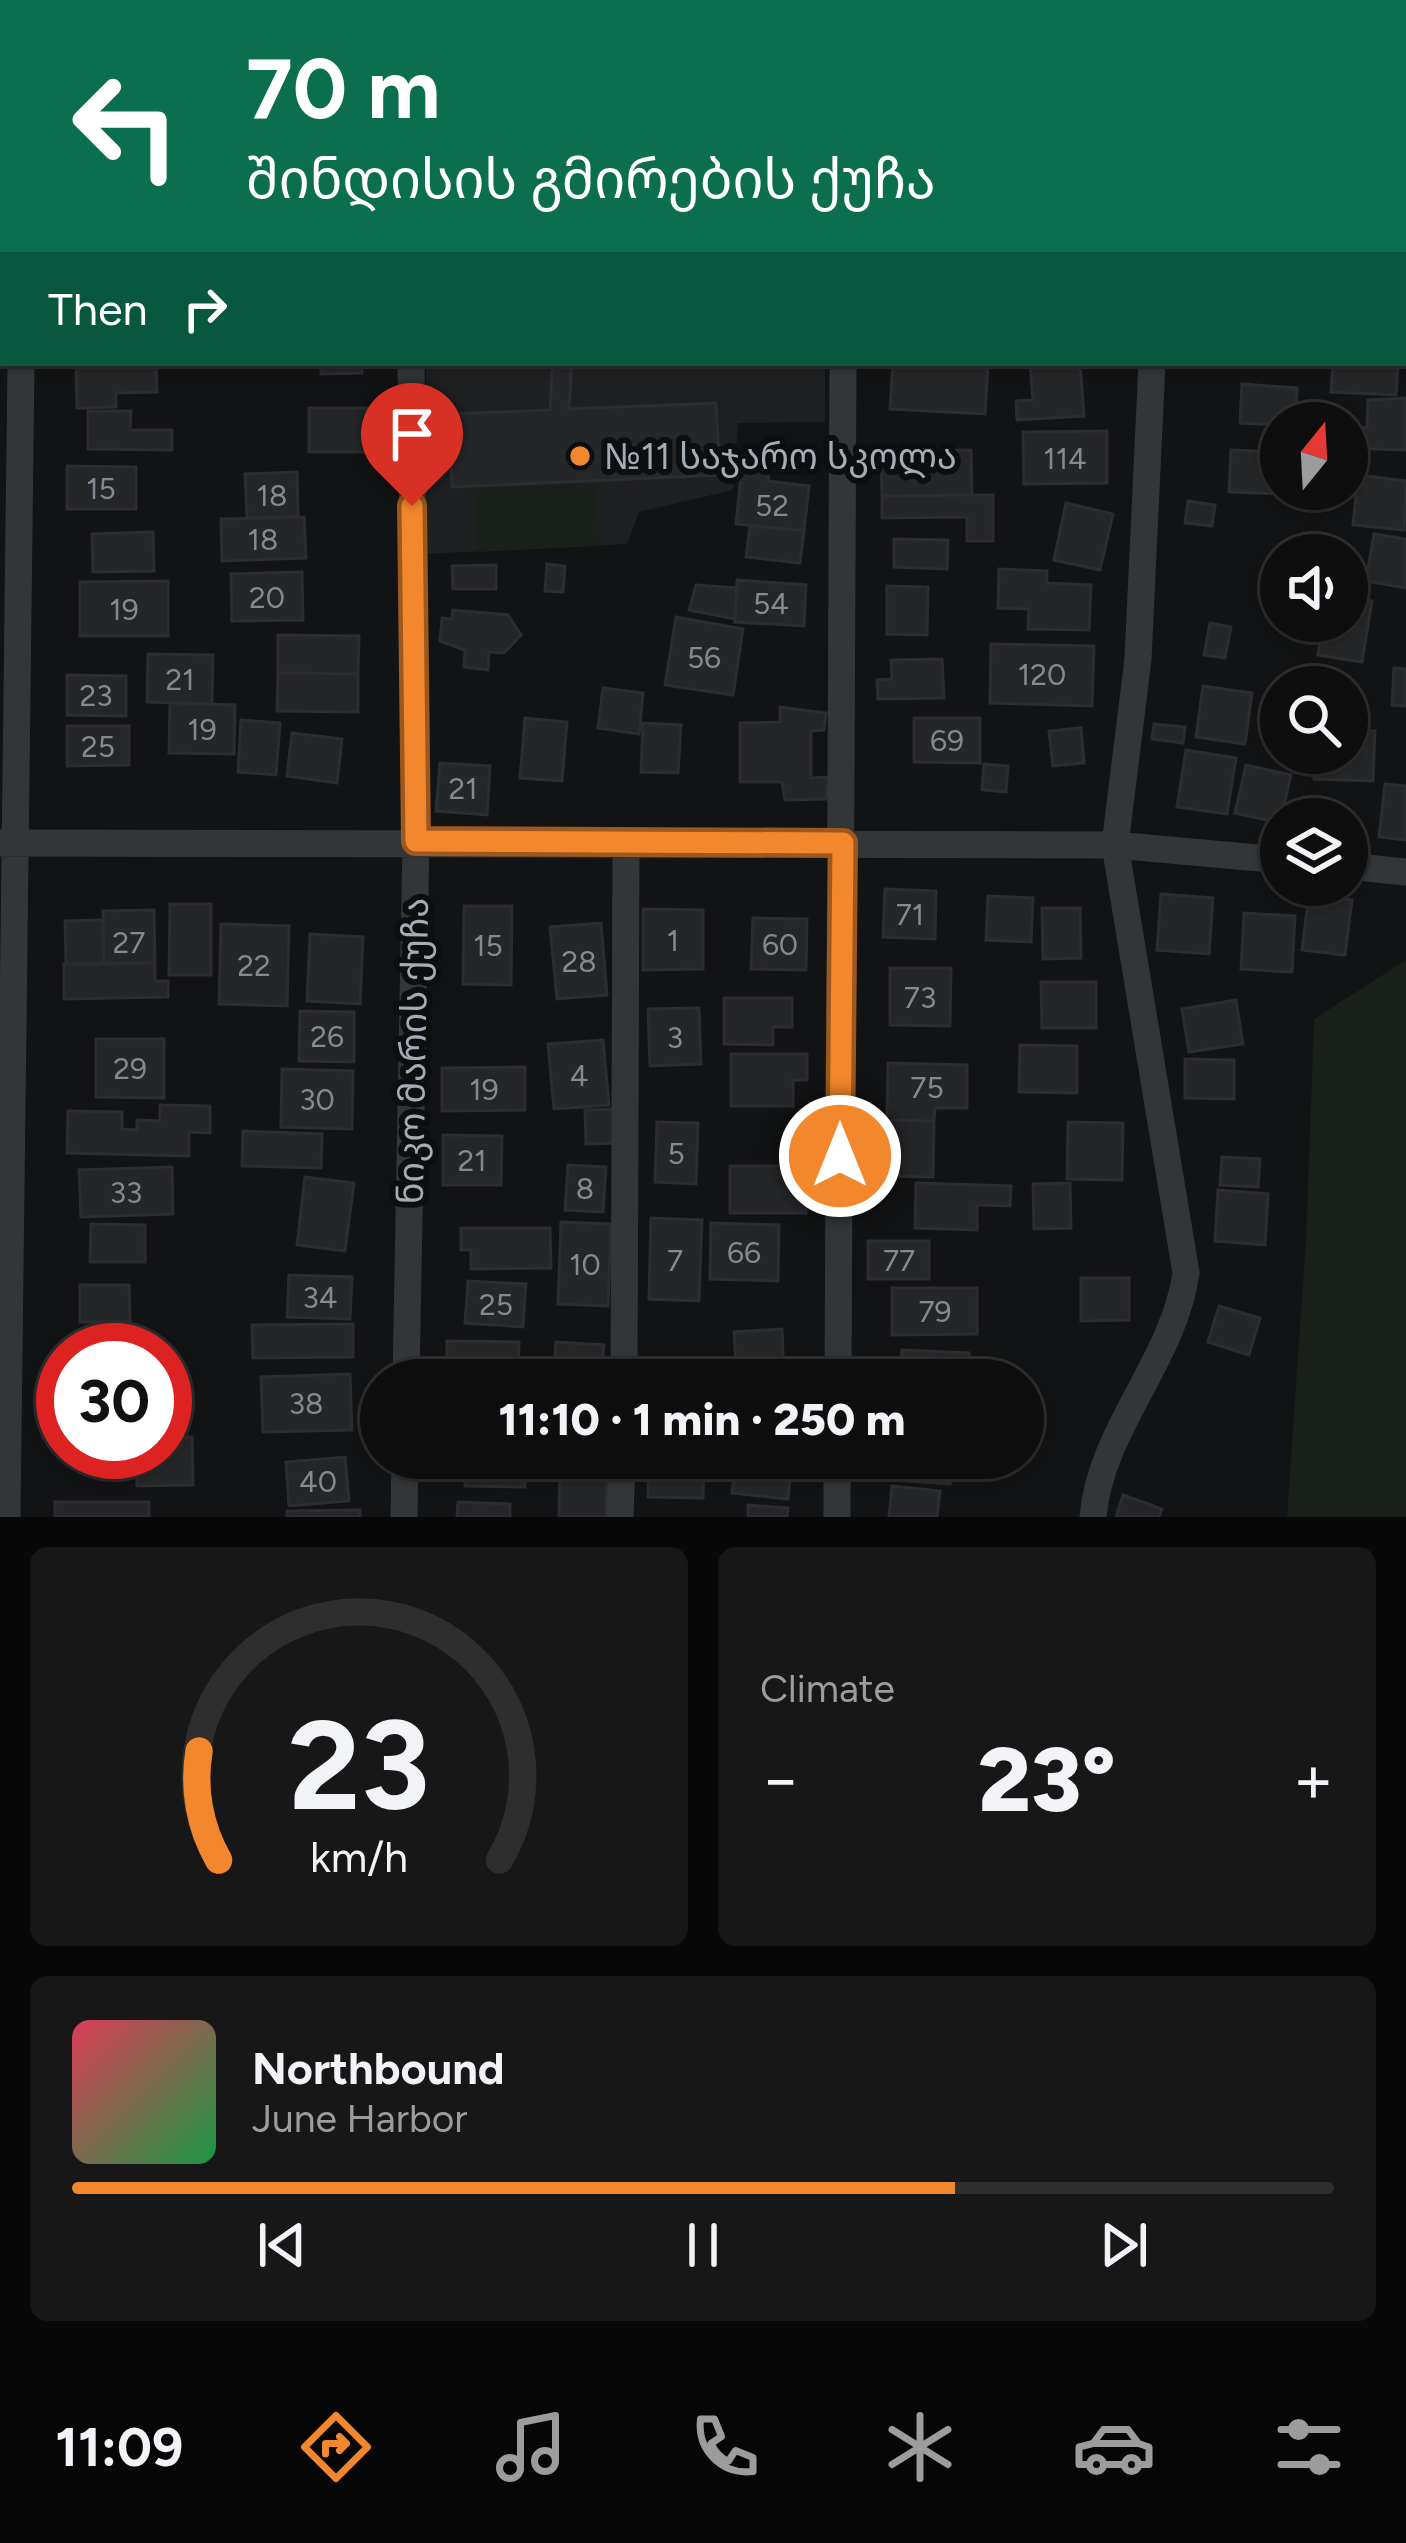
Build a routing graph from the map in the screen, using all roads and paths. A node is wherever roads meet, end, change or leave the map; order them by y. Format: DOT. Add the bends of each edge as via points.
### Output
graph roads {
  1 [pos="21,366"];
  2 [pos="411,366"];
  3 [pos="843,366"];
  4 [pos="1152,366"];
  5 [pos="416,841"];
  6 [pos="626,842"];
  7 [pos="8,843"];
  8 [pos="843,843"];
  9 [pos="1115,845"];
  10 [pos="1260,858"];
  11 [pos="1368,868"];
  12 [pos="1406,872"];
  13 [pos="406,1359"];
  14 [pos="624,1359"];
  15 [pos="838,1359"];
  16 [pos="405,1479"];
  17 [pos="621,1479"];
  18 [pos="837,1479"];
  19 [pos="7,1517"];
  20 [pos="404,1517"];
  21 [pos="620,1517"];
  22 [pos="837,1517"];
  23 [pos="1093,1517"];
  1 -- 7 [label="street"];
  2 -- 5 [label="street, ნიკო მარის ქუჩა"];
  3 -- 8 [label="street"];
  4 -- 9 [label="street" via="1138,658"];
  5 -- 6 [label="street"];
  5 -- 7 [label="street"];
  5 -- 13 [label="street, ნიკო მარის ქუჩა"];
  6 -- 8 [label="street"];
  6 -- 14 [label="street"];
  7 -- 19 [label="street"];
  8 -- 9 [label="street"];
  8 -- 15 [label="street"];
  9 -- 10 [label="street"];
  9 -- 23 [label="street" via="1186,1273 1180,1315 1096,1484"];
  11 -- 12 [label="street"];
  16 -- 20 [label="street"];
  17 -- 21 [label="street"];
  18 -- 22 [label="street"];
}
